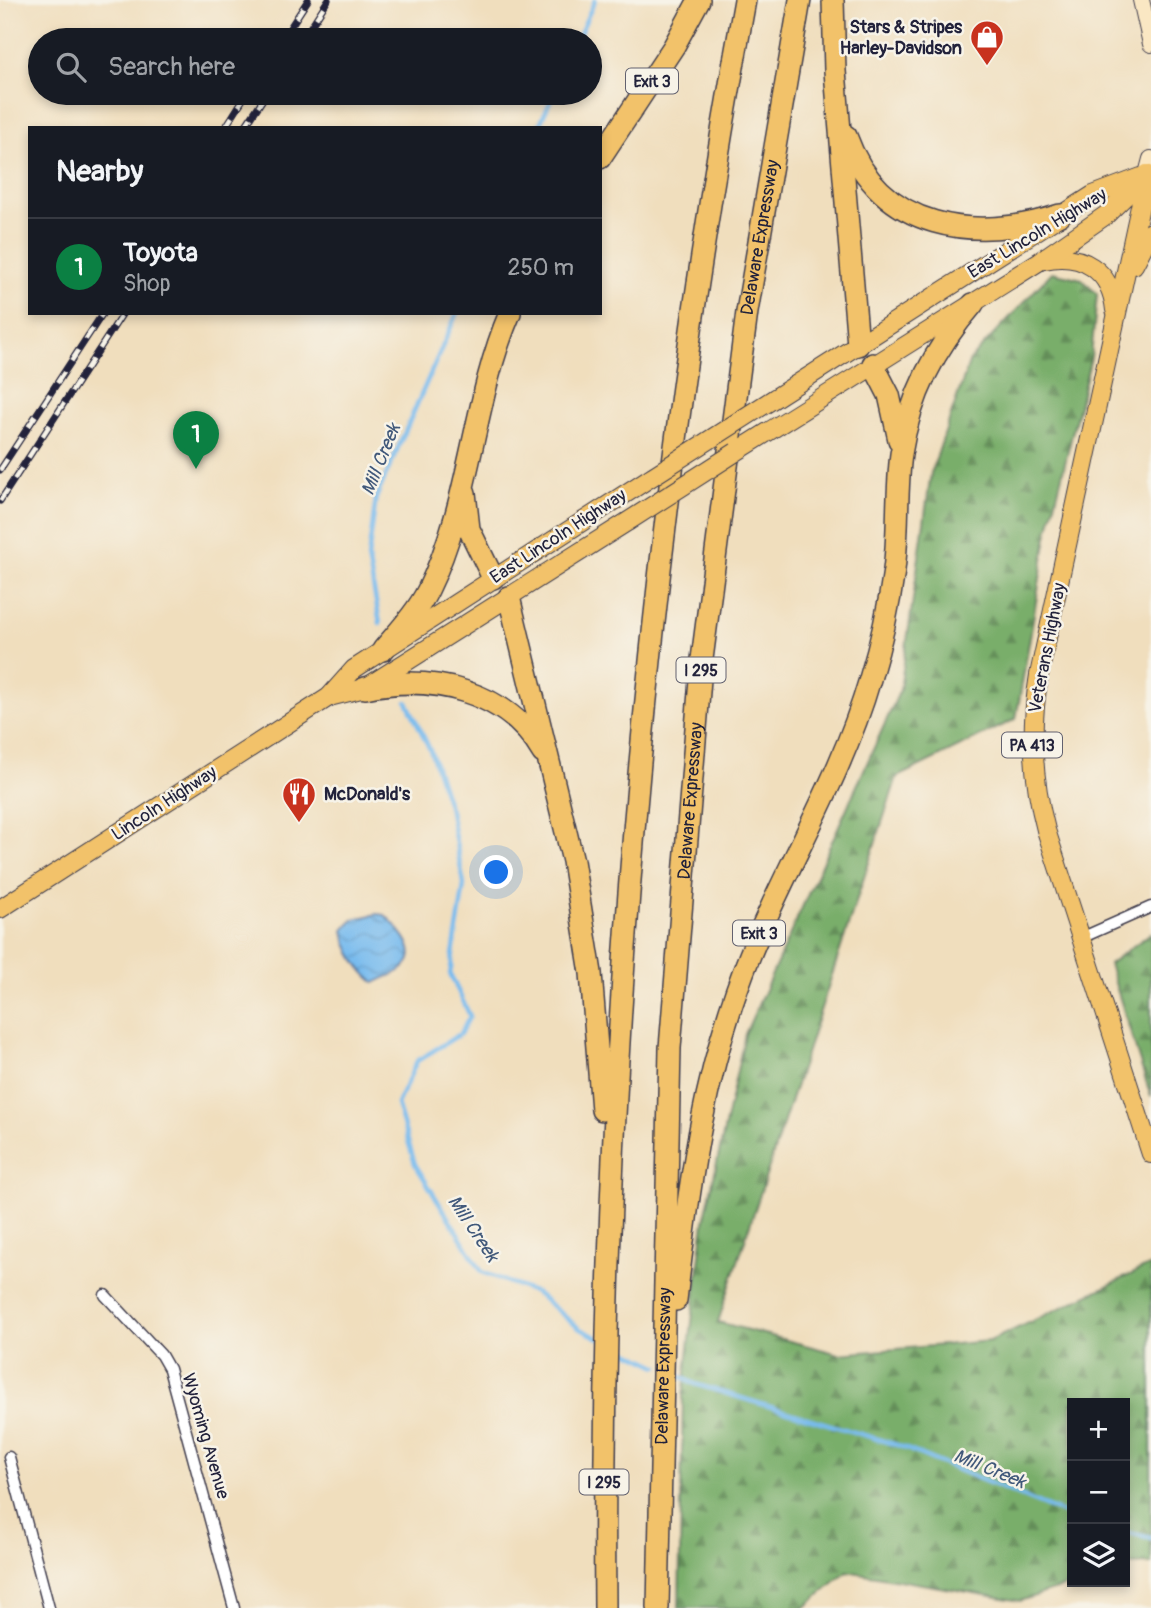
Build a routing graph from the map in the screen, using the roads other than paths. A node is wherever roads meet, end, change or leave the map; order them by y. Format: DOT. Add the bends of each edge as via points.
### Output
graph roads {
  1 [pos="699,0"];
  2 [pos="745,0"];
  3 [pos="800,0"];
  4 [pos="833,0"];
  5 [pos="1141,0"];
  6 [pos="1151,44"];
  7 [pos="839,116"];
  8 [pos="602,155"];
  9 [pos="1150,168"];
  10 [pos="1060,215"];
  11 [pos="1151,232"];
  12 [pos="1040,261"];
  13 [pos="1121,290"];
  14 [pos="973,304"];
  15 [pos="509,315"];
  16 [pos="1115,315"];
  17 [pos="858,345"];
  18 [pos="873,364"];
  19 [pos="901,456"];
  20 [pos="465,477"];
  21 [pos="493,578"];
  22 [pos="509,597"];
  23 [pos="383,650"];
  24 [pos="365,688"];
  25 [pos="329,697"];
  26 [pos="552,769"];
  27 [pos="1151,907"];
  28 [pos="0,909"];
  29 [pos="1080,938"];
  30 [pos="1151,1154"];
  31 [pos="608,1198"];
  32 [pos="105,1295"];
  33 [pos="667,1346"];
  34 [pos="9,1457"];
  35 [pos="49,1608"];
  36 [pos="234,1608"];
  37 [pos="605,1608"];
  38 [pos="658,1608"];
  1 -- 8 [label="highway, Exit 3"];
  2 -- 31 [label="highway, I 295" via="705,230 658,573 629,872"];
  3 -- 33 [label="highway, Delaware Expressway / I 295" via="747,312 701,667 670,1048"];
  4 -- 7 [label="highway"];
  5 -- 6 [label="main road"];
  7 -- 10 [label="highway" via="855,156 874,184 919,217 978,230 1017,228"];
  7 -- 17 [label="highway"];
  9 -- 10 [label="main road, East Lincoln Highway"];
  9 -- 12 [label="main road, East Lincoln Highway" via="1106,215"];
  9 -- 13 [label="main road, Veterans Highway / PA 413"];
  10 -- 17 [label="main road, East Lincoln Highway"];
  11 -- 13 [label="main road"];
  12 -- 14 [label="main road, East Lincoln Highway"];
  12 -- 16 [label="main road, PA 413" via="1066,258 1088,262 1104,278"];
  13 -- 16 [label="main road, Veterans Highway / PA 413"];
  14 -- 18 [label="main road, East Lincoln Highway"];
  14 -- 19 [label="highway" via="929,364 912,407"];
  15 -- 20 [label="highway" via="490,365"];
  16 -- 29 [label="main road, Veterans Highway / PA 413" via="1032,727 1040,806"];
  17 -- 18 [label="main road"];
  17 -- 21 [label="main road, East Lincoln Highway, bridge"];
  18 -- 19 [label="highway" via="894,410"];
  18 -- 22 [label="main road, East Lincoln Highway, bridge"];
  19 -- 33 [label="highway, Exit 3" via="894,569 870,679 833,779 749,957 714,1065 691,1180"];
  20 -- 21 [label="highway" via="469,529"];
  20 -- 23 [label="highway" via="427,592"];
  21 -- 22 [label="main road"];
  21 -- 23 [label="main road, East Lincoln Highway"];
  22 -- 24 [label="main road, East Lincoln Highway"];
  22 -- 26 [label="highway"];
  23 -- 25 [label="main road, East Lincoln Highway" via="354,669"];
  24 -- 25 [label="main road, East Lincoln Highway"];
  24 -- 26 [label="highway" via="421,682 470,692 516,720"];
  25 -- 28 [label="main road, Lincoln Highway"];
  26 -- 31 [label="highway" via="591,973"];
  27 -- 29 [label="street"];
  29 -- 30 [label="main road, Veterans Highway / PA 413"];
  31 -- 37 [label="highway, I 295"];
  32 -- 36 [label="street, Wyoming Avenue" via="169,1369"];
  33 -- 38 [label="highway, Delaware Expressway / Exit 3" via="660,1441"];
  34 -- 35 [label="street"];
}
